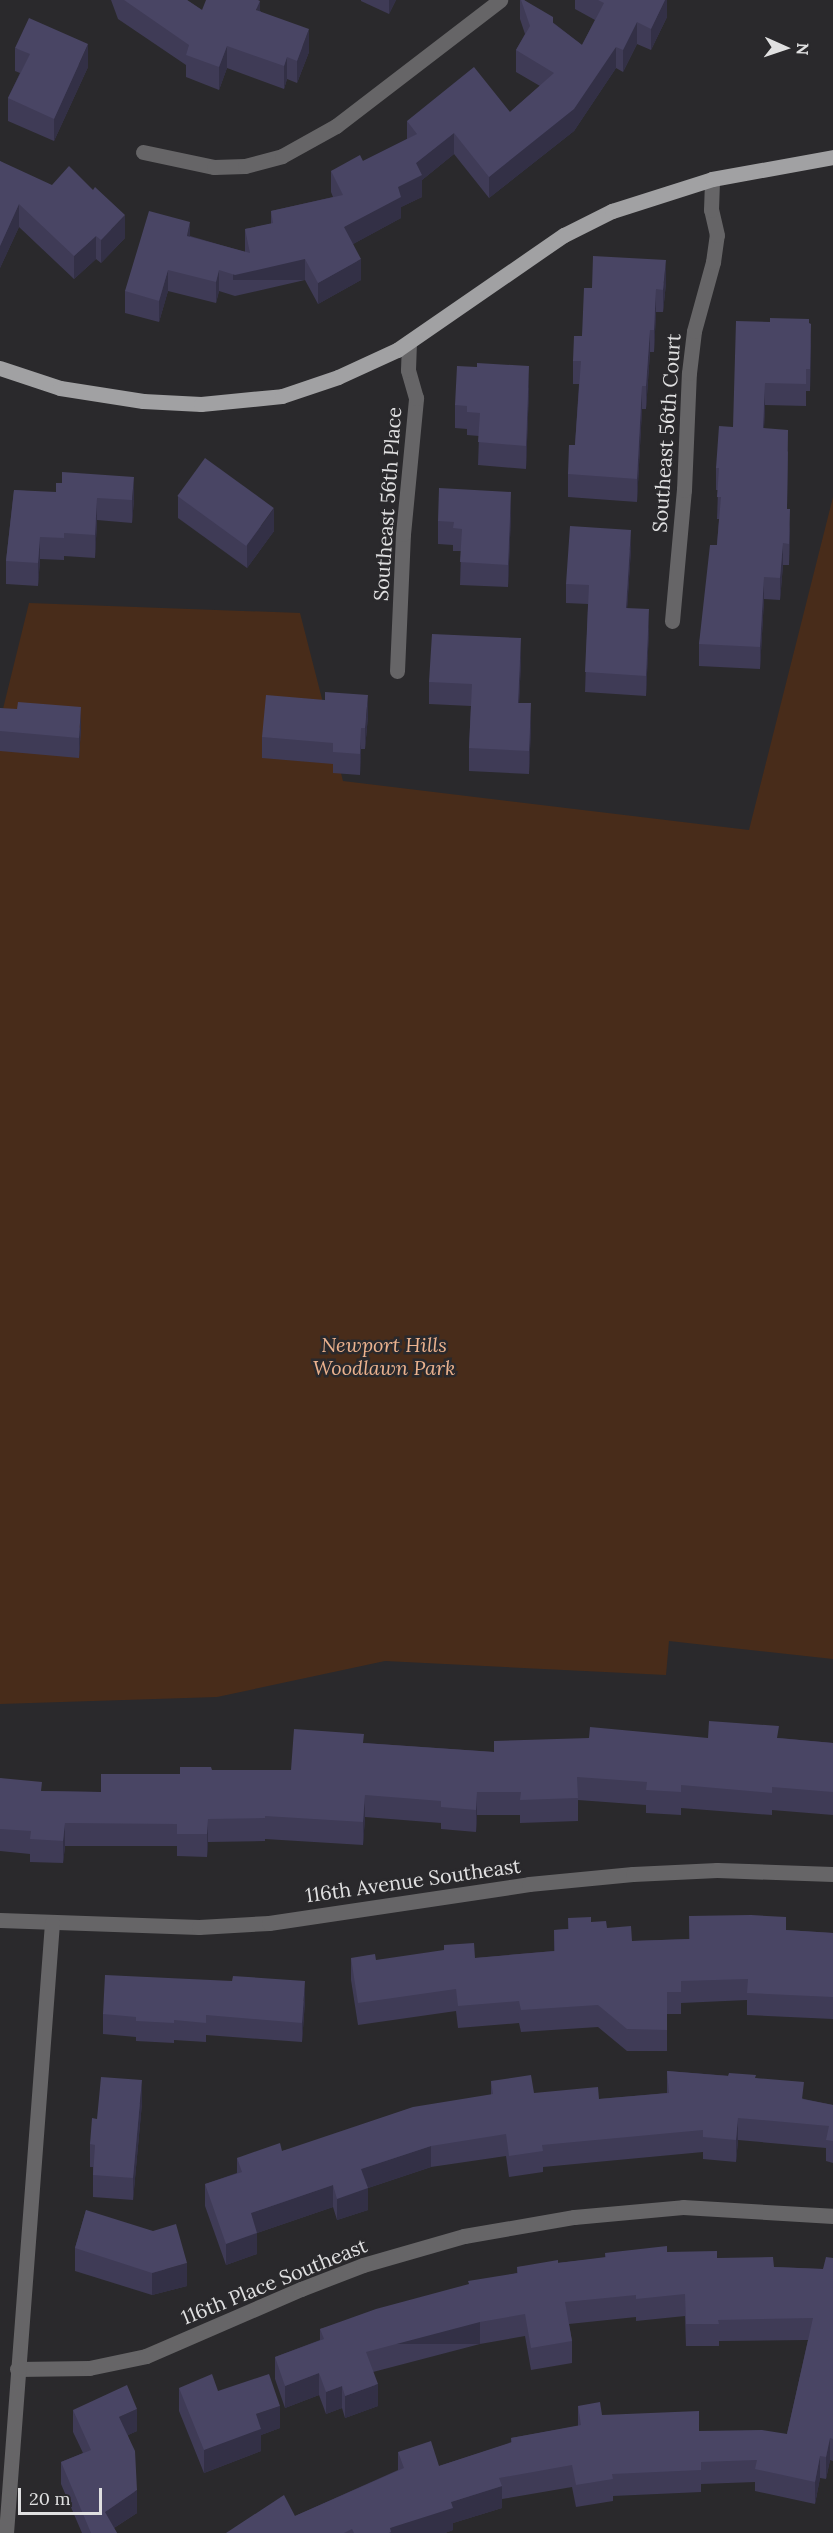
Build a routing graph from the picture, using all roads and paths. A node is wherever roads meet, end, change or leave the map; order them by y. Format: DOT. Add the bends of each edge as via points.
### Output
graph roads {
  1 [pos="500,0"];
  2 [pos="143,152"];
  3 [pos="833,157"];
  4 [pos="712,180"];
  5 [pos="408,342"];
  6 [pos="0,368"];
  7 [pos="672,621"];
  8 [pos="397,670"];
  9 [pos="833,1874"];
  10 [pos="0,1920"];
  11 [pos="52,1923"];
  12 [pos="833,2216"];
  13 [pos="17,2369"];
  14 [pos="6,2533"];
  1 -- 2 [label="street" via="336,126 282,156 245,166 214,167"];
  3 -- 4 [label="main road"];
  4 -- 5 [label="main road" via="612,211 564,235"];
  4 -- 7 [label="street, Southeast 56th Court" via="711,210 717,235 693,331"];
  5 -- 6 [label="main road" via="338,377 282,396 201,404 143,401 60,388"];
  5 -- 8 [label="street, Southeast 56th Place" via="408,370 416,398 403,534"];
  9 -- 11 [label="street, 116th Avenue Southeast" via="717,1870 633,1874 529,1884 269,1923 199,1927"];
  10 -- 11 [label="street, 116th Avenue Southeast"];
  11 -- 13 [label="street"];
  12 -- 13 [label="street, 116th Place Southeast" via="683,2207 574,2217 464,2236 352,2269 146,2356 89,2368"];
  13 -- 14 [label="street"];
}
